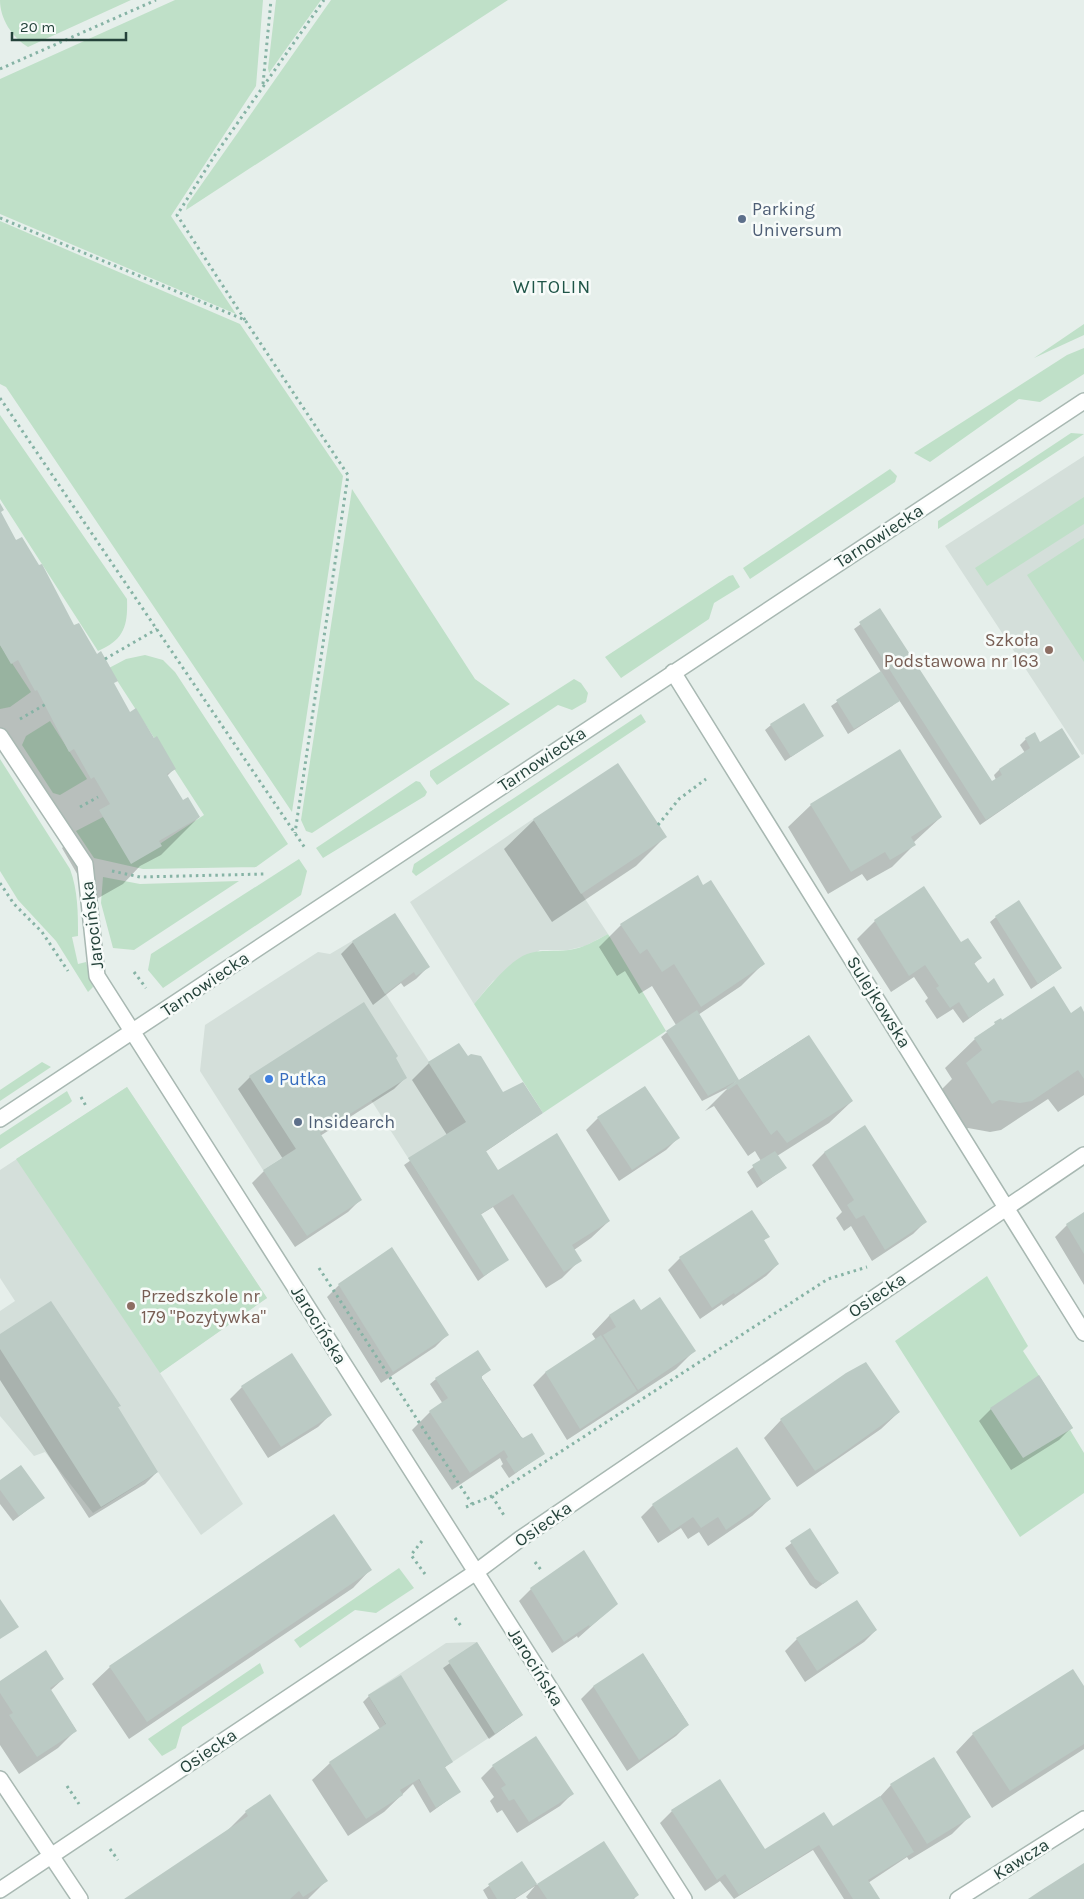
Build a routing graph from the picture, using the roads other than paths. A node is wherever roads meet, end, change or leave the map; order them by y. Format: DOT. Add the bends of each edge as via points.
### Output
graph roads {
  1 [pos="1084,401"];
  2 [pos="673,672"];
  3 [pos="0,736"];
  4 [pos="134,1031"];
  5 [pos="0,1119"];
  6 [pos="1084,1155"];
  7 [pos="1006,1208"];
  8 [pos="1084,1333"];
  9 [pos="476,1572"];
  10 [pos="0,1779"];
  11 [pos="1084,1820"];
  12 [pos="51,1855"];
  13 [pos="0,1890"];
  14 [pos="80,1899"];
  15 [pos="684,1899"];
  16 [pos="958,1899"];
  1 -- 2 [label="street, Tarnowiecka"];
  2 -- 4 [label="street, Tarnowiecka"];
  2 -- 7 [label="street, Sulejkowska"];
  3 -- 4 [label="street, Jarocińska" via="85,864 97,976"];
  4 -- 5 [label="street, Tarnowiecka"];
  4 -- 9 [label="street, Jarocińska"];
  6 -- 7 [label="street, Osiecka"];
  7 -- 8 [label="street, Sulejkowska"];
  7 -- 9 [label="street, Osiecka"];
  9 -- 12 [label="street, Osiecka"];
  9 -- 15 [label="street, Jarocińska"];
  10 -- 12 [label="street"];
  11 -- 16 [label="street, Kawcza"];
  12 -- 13 [label="street, Osiecka"];
  12 -- 14 [label="street"];
}
